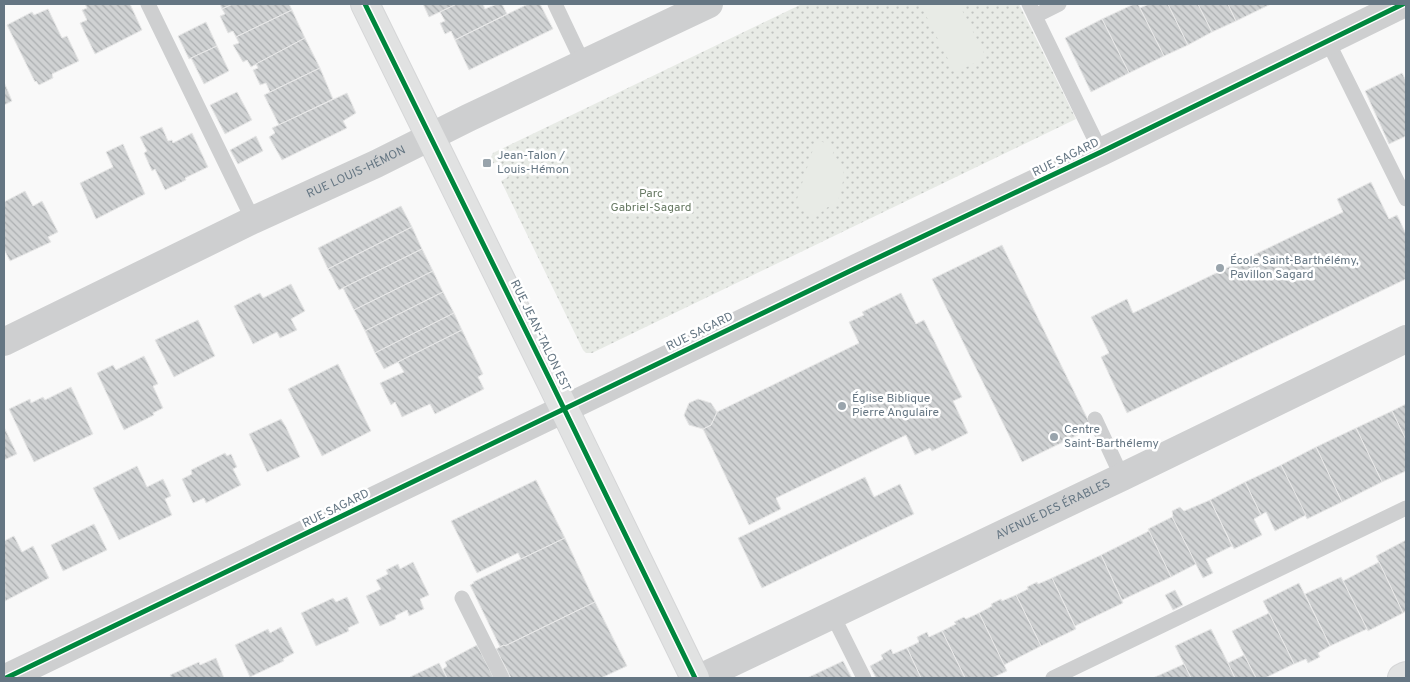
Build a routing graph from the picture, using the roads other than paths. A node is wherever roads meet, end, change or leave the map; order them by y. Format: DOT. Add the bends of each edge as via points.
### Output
graph roads {
  1 [pos="148,4"];
  2 [pos="365,4"];
  3 [pos="555,4"];
  4 [pos="709,4"];
  5 [pos="1059,4"];
  6 [pos="1403,4"];
  7 [pos="1032,10"];
  8 [pos="1327,40"];
  9 [pos="583,63"];
  10 [pos="430,136"];
  11 [pos="1101,152"];
  12 [pos="1401,175"];
  13 [pos="1406,199"];
  14 [pos="253,220"];
  15 [pos="1406,339"];
  16 [pos="4,342"];
  17 [pos="564,409"];
  18 [pos="1095,419"];
  19 [pos="1122,477"];
  20 [pos="1406,508"];
  21 [pos="462,598"];
  22 [pos="832,614"];
  23 [pos="1406,676"];
  24 [pos="6,678"];
  25 [pos="502,678"];
  26 [pos="695,678"];
  27 [pos="700,678"];
  28 [pos="864,678"];
  29 [pos="1053,678"];
  30 [pos="1402,678"];
  1 -- 14 [label="lane"];
  2 -- 10 [label="main road, RUE JEAN-TALON EST"];
  3 -- 9 [label="lane"];
  4 -- 9 [label="street, RUE LOUIS-HÉMON"];
  5 -- 7 [label="lane"];
  6 -- 8 [label="street, RUE SAGARD"];
  7 -- 11 [label="lane"];
  8 -- 11 [label="street, RUE SAGARD"];
  8 -- 12 [label="lane"];
  9 -- 10 [label="street, RUE LOUIS-HÉMON"];
  10 -- 14 [label="street, RUE LOUIS-HÉMON"];
  10 -- 17 [label="main road, RUE JEAN-TALON EST"];
  11 -- 17 [label="street, RUE SAGARD"];
  12 -- 13 [label="lane"];
  14 -- 16 [label="street, RUE LOUIS-HÉMON"];
  15 -- 19 [label="street, AVENUE DES ÉRABLES"];
  17 -- 24 [label="street, RUE SAGARD"];
  17 -- 26 [label="main road, RUE JEAN-TALON EST"];
  18 -- 19 [label="lane"];
  19 -- 22 [label="street, AVENUE DES ÉRABLES"];
  20 -- 29 [label="lane"];
  21 -- 25 [label="lane"];
  22 -- 27 [label="street, AVENUE DES ÉRABLES"];
  22 -- 28 [label="lane"];
  23 -- 30 [label="main road"];
}
